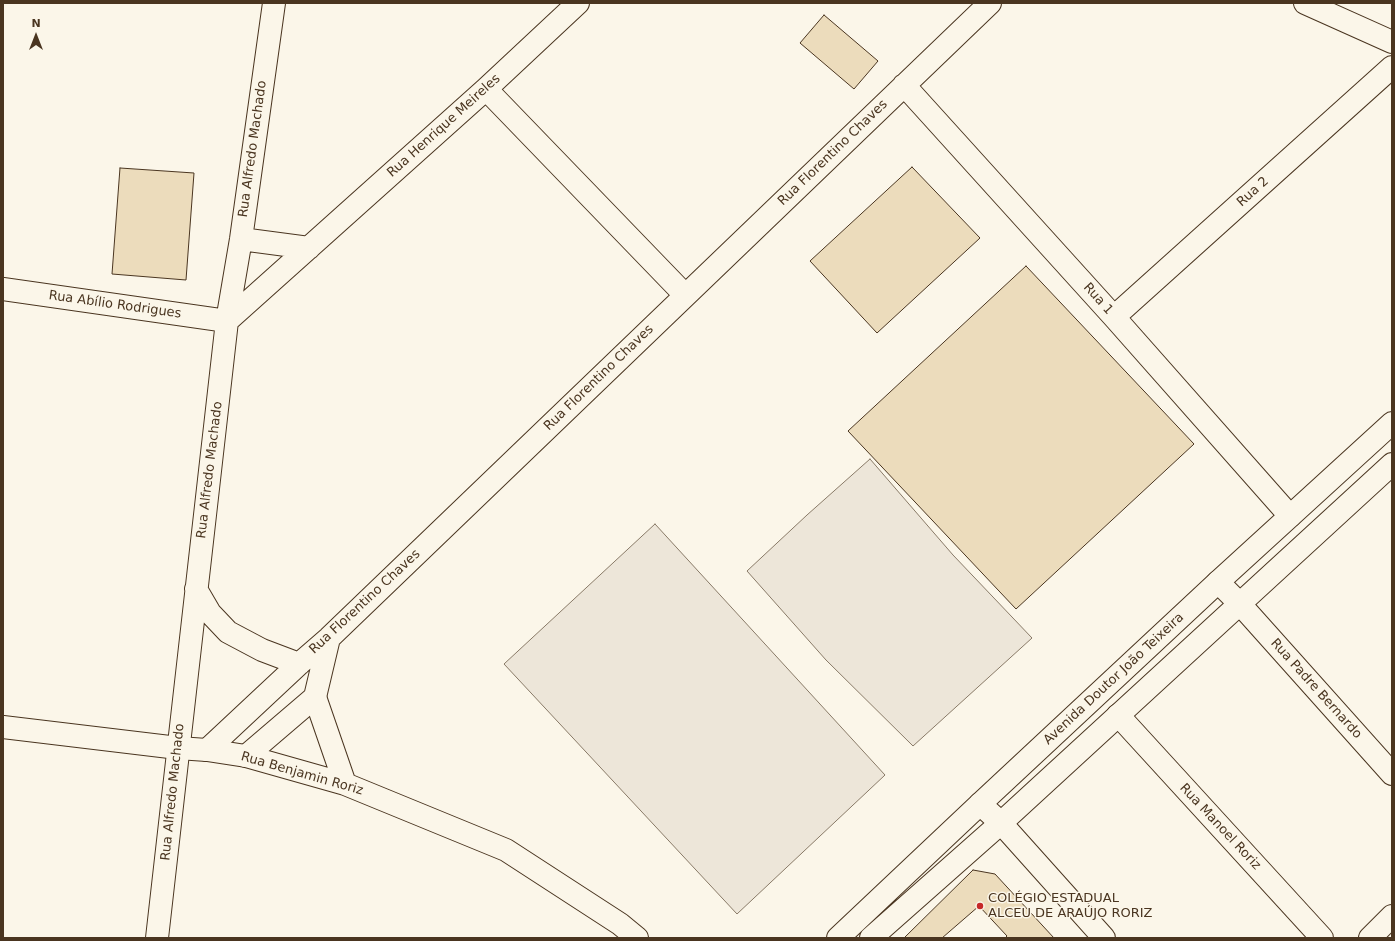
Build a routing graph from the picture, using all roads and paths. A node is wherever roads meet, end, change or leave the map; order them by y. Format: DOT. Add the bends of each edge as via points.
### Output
graph roads {
  1 [pos="274,3"];
  2 [pos="578,3"];
  3 [pos="990,3"];
  4 [pos="1305,3"];
  5 [pos="1392,42"];
  6 [pos="1392,67"];
  7 [pos="904,85"];
  8 [pos="486,89"];
  9 [pos="241,239"];
  10 [pos="309,248"];
  11 [pos="3,289"];
  12 [pos="685,295"];
  13 [pos="1114,317"];
  14 [pos="227,321"];
  15 [pos="1392,423"];
  16 [pos="1392,464"];
  17 [pos="1290,516"];
  18 [pos="1218,582"];
  19 [pos="196,589"];
  20 [pos="1240,604"];
  21 [pos="329,638"];
  22 [pos="299,664"];
  23 [pos="315,697"];
  24 [pos="1118,715"];
  25 [pos="3,727"];
  26 [pos="178,748"];
  27 [pos="206,750"];
  28 [pos="246,756"];
  29 [pos="1392,774"];
  30 [pos="345,784"];
  31 [pos="980,804"];
  32 [pos="1001,823"];
  33 [pos="1392,916"];
  34 [pos="157,938"];
  35 [pos="637,938"];
  36 [pos="838,938"];
  37 [pos="871,938"];
  38 [pos="1104,938"];
  39 [pos="1322,938"];
  40 [pos="1370,938"];
  1 -- 9 [label="street, Rua Alfredo Machado"];
  2 -- 8 [label="street, Rua Henrique Meireles"];
  3 -- 7 [label="street, Rua Florentino Chaves"];
  4 -- 5 [label="street"];
  6 -- 13 [label="street, Rua 2"];
  7 -- 12 [label="street, Rua Florentino Chaves"];
  7 -- 13 [label="street, Rua 1"];
  8 -- 10 [label="street, Rua Henrique Meireles"];
  8 -- 12 [label="street"];
  9 -- 10 [label="street"];
  9 -- 14 [label="street, Rua Alfredo Machado"];
  10 -- 14 [label="street, Rua Henrique Meireles"];
  11 -- 14 [label="street, Rua Abílio Rodrigues"];
  12 -- 21 [label="street, Rua Florentino Chaves"];
  13 -- 17 [label="street, Rua 1"];
  14 -- 19 [label="street, Rua Alfredo Machado"];
  15 -- 17 [label="street, Avenida Doutor João Teixeira"];
  16 -- 20 [label="street"];
  17 -- 18 [label="street, Avenida Doutor João Teixeira"];
  18 -- 20 [label="street, Rua Padre Bernardo"];
  18 -- 31 [label="street, Avenida Doutor João Teixeira"];
  19 -- 22 [label="street" via="210,613 228,632 262,650"];
  19 -- 26 [label="street, Rua Alfredo Machado"];
  20 -- 24 [label="street"];
  20 -- 29 [label="street, Rua Padre Bernardo"];
  21 -- 22 [label="street, Rua Florentino Chaves"];
  21 -- 23 [label="street"];
  22 -- 27 [label="street, Rua Florentino Chaves"];
  23 -- 28 [label="street"];
  23 -- 30 [label="street"];
  24 -- 32 [label="street"];
  24 -- 39 [label="street, Rua Manoel Roriz"];
  25 -- 26 [label="street, Rua Benjamin Roriz"];
  26 -- 27 [label="street, Rua Benjamin Roriz"];
  26 -- 34 [label="street, Rua Alfredo Machado"];
  27 -- 28 [label="street, Rua Benjamin Roriz"];
  28 -- 30 [label="street, Rua Benjamin Roriz"];
  30 -- 35 [label="street, Rua Benjamin Roriz" via="506,850 620,924"];
  31 -- 32 [label="street"];
  31 -- 36 [label="street, Avenida Doutor João Teixeira"];
  32 -- 37 [label="street"];
  32 -- 38 [label="street"];
  33 -- 40 [label="street"];
}
